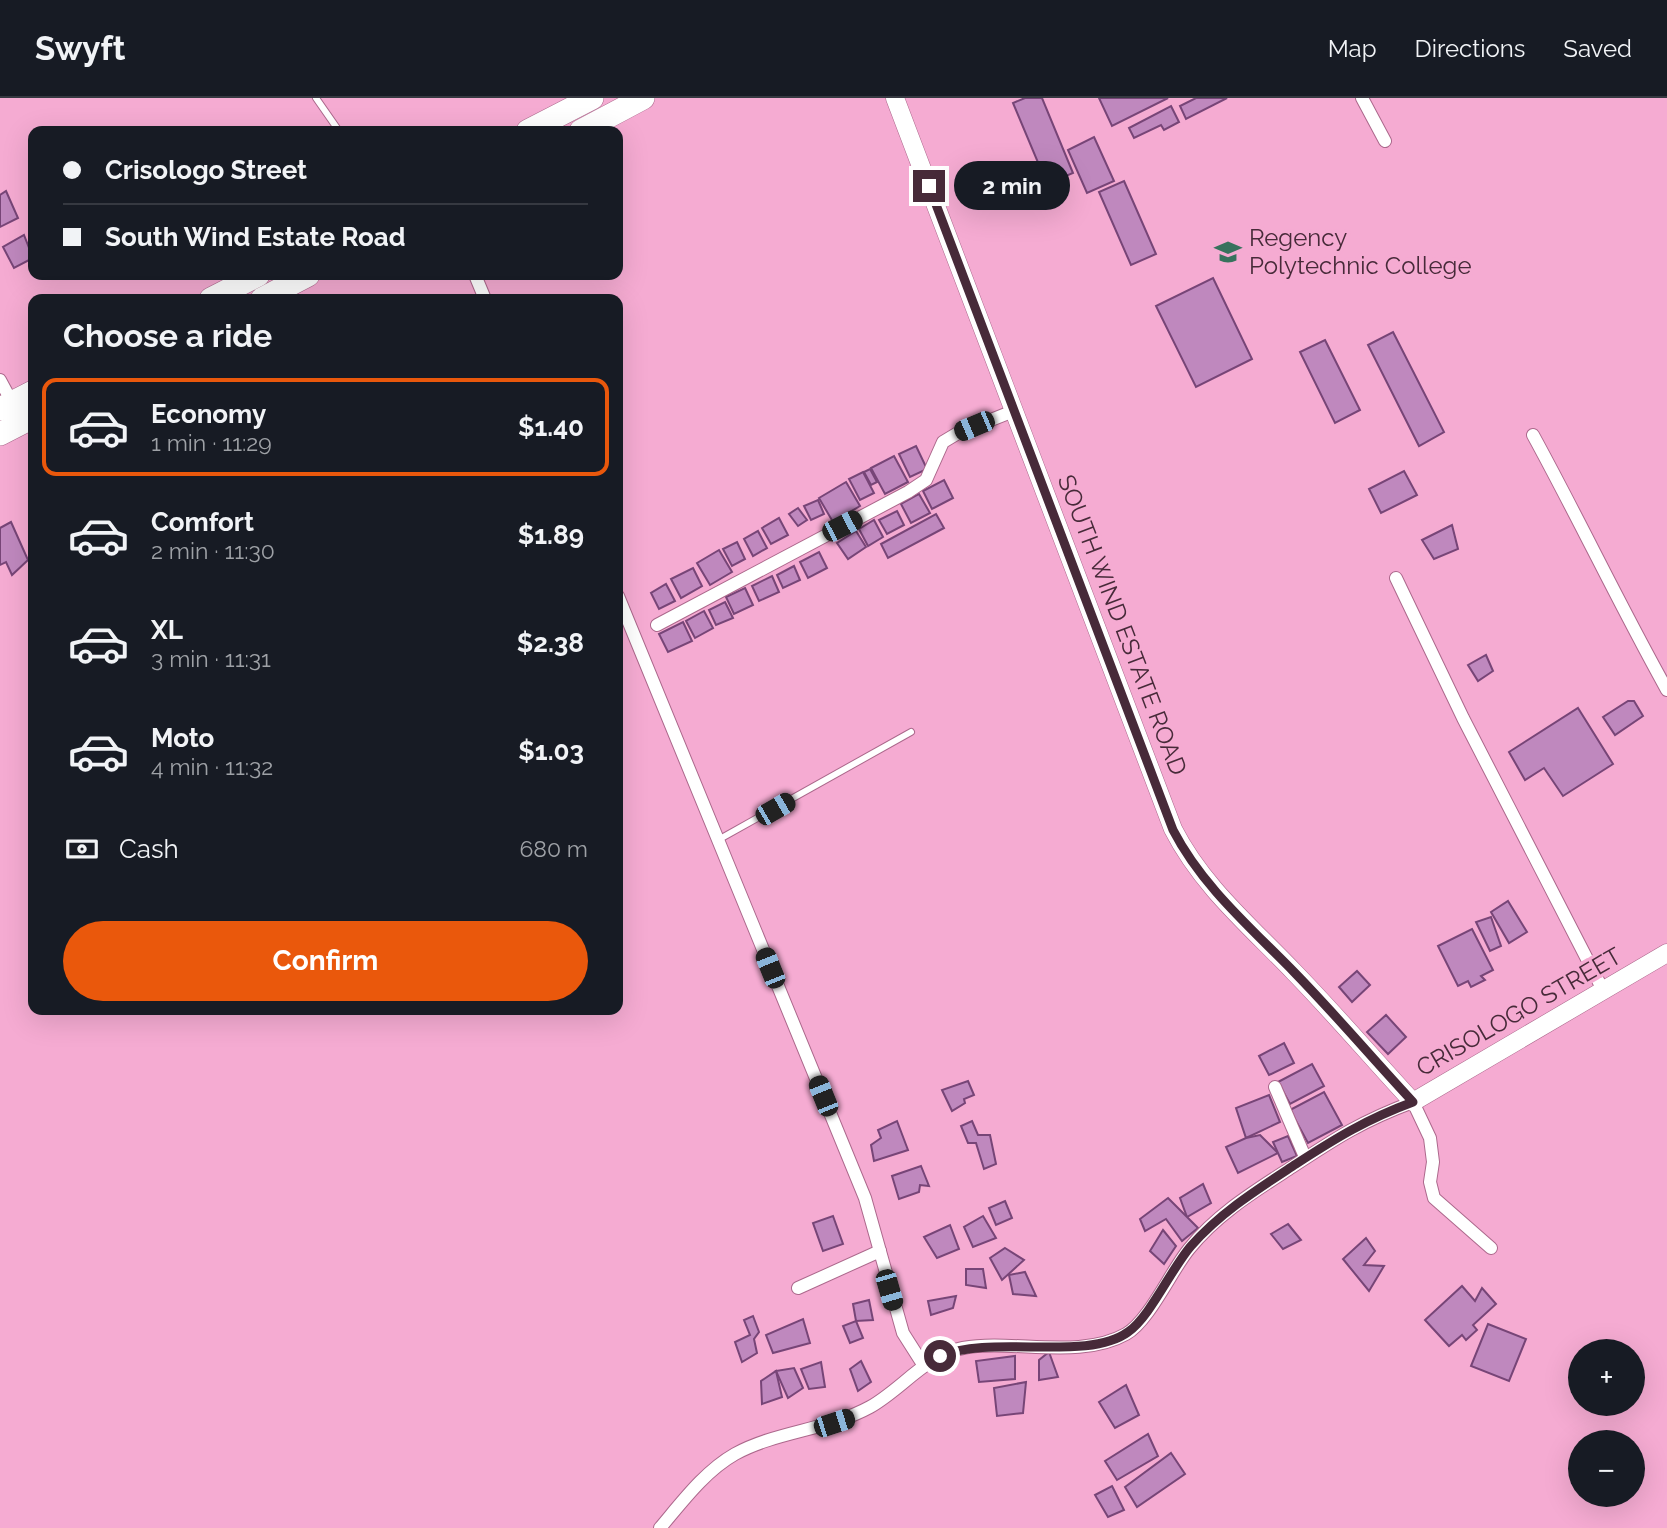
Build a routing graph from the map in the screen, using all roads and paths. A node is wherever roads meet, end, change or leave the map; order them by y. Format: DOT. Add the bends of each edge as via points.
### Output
graph roads {
  1 [pos="316,98"];
  2 [pos="592,98"];
  3 [pos="643,98"];
  4 [pos="895,98"];
  5 [pos="1362,98"];
  6 [pos="336,126"];
  7 [pos="538,126"];
  8 [pos="590,126"];
  9 [pos="1385,141"];
  10 [pos="248,280"];
  11 [pos="298,280"];
  12 [pos="221,294"];
  13 [pos="272,294"];
  14 [pos="0,380"];
  15 [pos="28,399"];
  16 [pos="1016,410"];
  17 [pos="17,413"];
  18 [pos="0,434"];
  19 [pos="1534,435"];
  20 [pos="1396,578"];
  21 [pos="623,608"];
  22 [pos="657,625"];
  23 [pos="1667,690"];
  24 [pos="911,732"];
  25 [pos="718,840"];
  26 [pos="1667,953"];
  27 [pos="1604,992"];
  28 [pos="1275,1087"];
  29 [pos="1413,1102"];
  30 [pos="1305,1157"];
  31 [pos="1491,1248"];
  32 [pos="880,1251"];
  33 [pos="798,1288"];
  34 [pos="924,1366"];
  35 [pos="660,1528"];
  1 -- 6 [label="lane"];
  2 -- 7 [label="highway"];
  3 -- 8 [label="highway"];
  4 -- 16 [label="street, SOUTH WIND ESTATE ROAD"];
  5 -- 9 [label="street"];
  10 -- 12 [label="highway"];
  11 -- 13 [label="highway"];
  14 -- 17 [label="street"];
  15 -- 17 [label="highway"];
  16 -- 22 [label="street" via="943,442 926,480 908,492"];
  16 -- 29 [label="street, SOUTH WIND ESTATE ROAD" via="1185,853 1216,893"];
  17 -- 18 [label="highway"];
  19 -- 23 [label="street"];
  20 -- 27 [label="street"];
  21 -- 25 [label="street"];
  24 -- 25 [label="lane"];
  25 -- 32 [label="street" via="865,1198"];
  26 -- 27 [label="street, CRISOLOGO STREET"];
  27 -- 29 [label="street, CRISOLOGO STREET"];
  28 -- 30 [label="street"];
  29 -- 30 [label="street, CRISOLOGO STREET" via="1359,1123"];
  29 -- 31 [label="street" via="1430,1138 1434,1198"];
  30 -- 34 [label="street, CRISOLOGO STREET" via="1231,1207 1207,1229 1127,1333 1095,1344 965,1347"];
  32 -- 33 [label="street"];
  32 -- 34 [label="street" via="903,1333"];
  34 -- 35 [label="street, CRISOLOGO STREET" via="897,1390 851,1417 735,1454 710,1472"];
}
